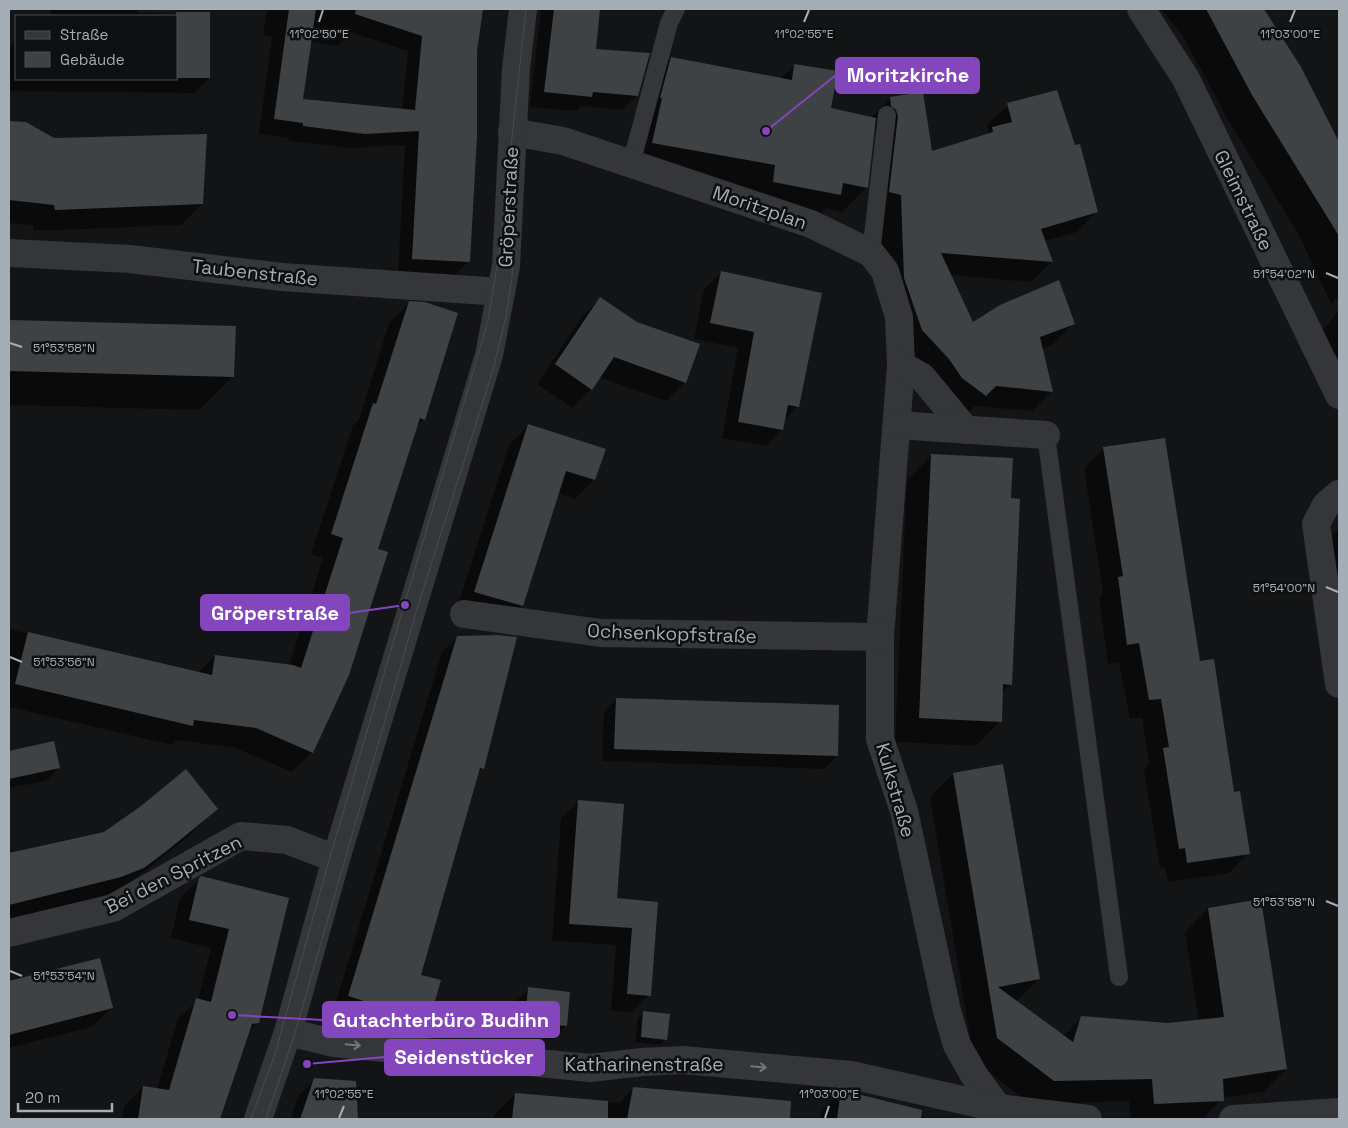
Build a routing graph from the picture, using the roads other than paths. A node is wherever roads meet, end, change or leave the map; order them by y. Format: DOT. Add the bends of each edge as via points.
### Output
graph roads {
  1 [pos="523,9"];
  2 [pos="676,9"];
  3 [pos="1141,9"];
  4 [pos="887,115"];
  5 [pos="512,132"];
  6 [pos="631,164"];
  7 [pos="871,252"];
  8 [pos="9,253"];
  9 [pos="501,292"];
  10 [pos="901,365"];
  11 [pos="1339,395"];
  12 [pos="897,425"];
  13 [pos="966,430"];
  14 [pos="1046,435"];
  15 [pos="1339,494"];
  16 [pos="464,614"];
  17 [pos="880,637"];
  18 [pos="1339,684"];
  19 [pos="336,859"];
  20 [pos="9,933"];
  21 [pos="1119,977"];
  22 [pos="288,1032"];
  23 [pos="1339,1112"];
  24 [pos="995,1114"];
  25 [pos="1057,1118"];
  26 [pos="258,1119"];
  27 [pos="1088,1119"];
  28 [pos="1233,1119"];
  1 -- 5 [label="street, Gröperstraße"];
  2 -- 6 [label="lane" via="669,23"];
  3 -- 11 [label="street, Gleimstraße" via="1186,79"];
  4 -- 7 [label="lane"];
  5 -- 6 [label="street, Moritzplan" via="563,141"];
  5 -- 9 [label="street, Gröperstraße" via="506,266"];
  6 -- 7 [label="street, Moritzplan" via="811,224"];
  7 -- 10 [label="street, Kulkstraße" via="885,271 898,317"];
  8 -- 9 [label="street, Taubenstraße" via="130,259 282,277"];
  9 -- 19 [label="street, Gröperstraße" via="489,355"];
  10 -- 12 [label="street, Kulkstraße"];
  10 -- 13 [label="street" via="922,377"];
  12 -- 13 [label="street"];
  12 -- 17 [label="street, Kulkstraße"];
  13 -- 14 [label="street"];
  14 -- 21 [label="lane"];
  15 -- 18 [label="street" via="1326,505 1316,524"];
  16 -- 17 [label="street, Ochsenkopfstraße" via="601,633"];
  17 -- 24 [label="street, Kulkstraße" via="880,739 904,811 957,1045"];
  19 -- 20 [label="street, Bei den Spritzen" via="287,840 241,836 113,908"];
  19 -- 22 [label="street, Gröperstraße"];
  22 -- 24 [label="street, Katharinenstraße, one-way" via="333,1043 590,1068 683,1060 851,1075"];
  22 -- 26 [label="street, Gröperstraße"];
  23 -- 28 [label="street"];
  24 -- 25 [label="street, Katharinenstraße"];
  25 -- 27 [label="street, Katharinenstraße"];
}
